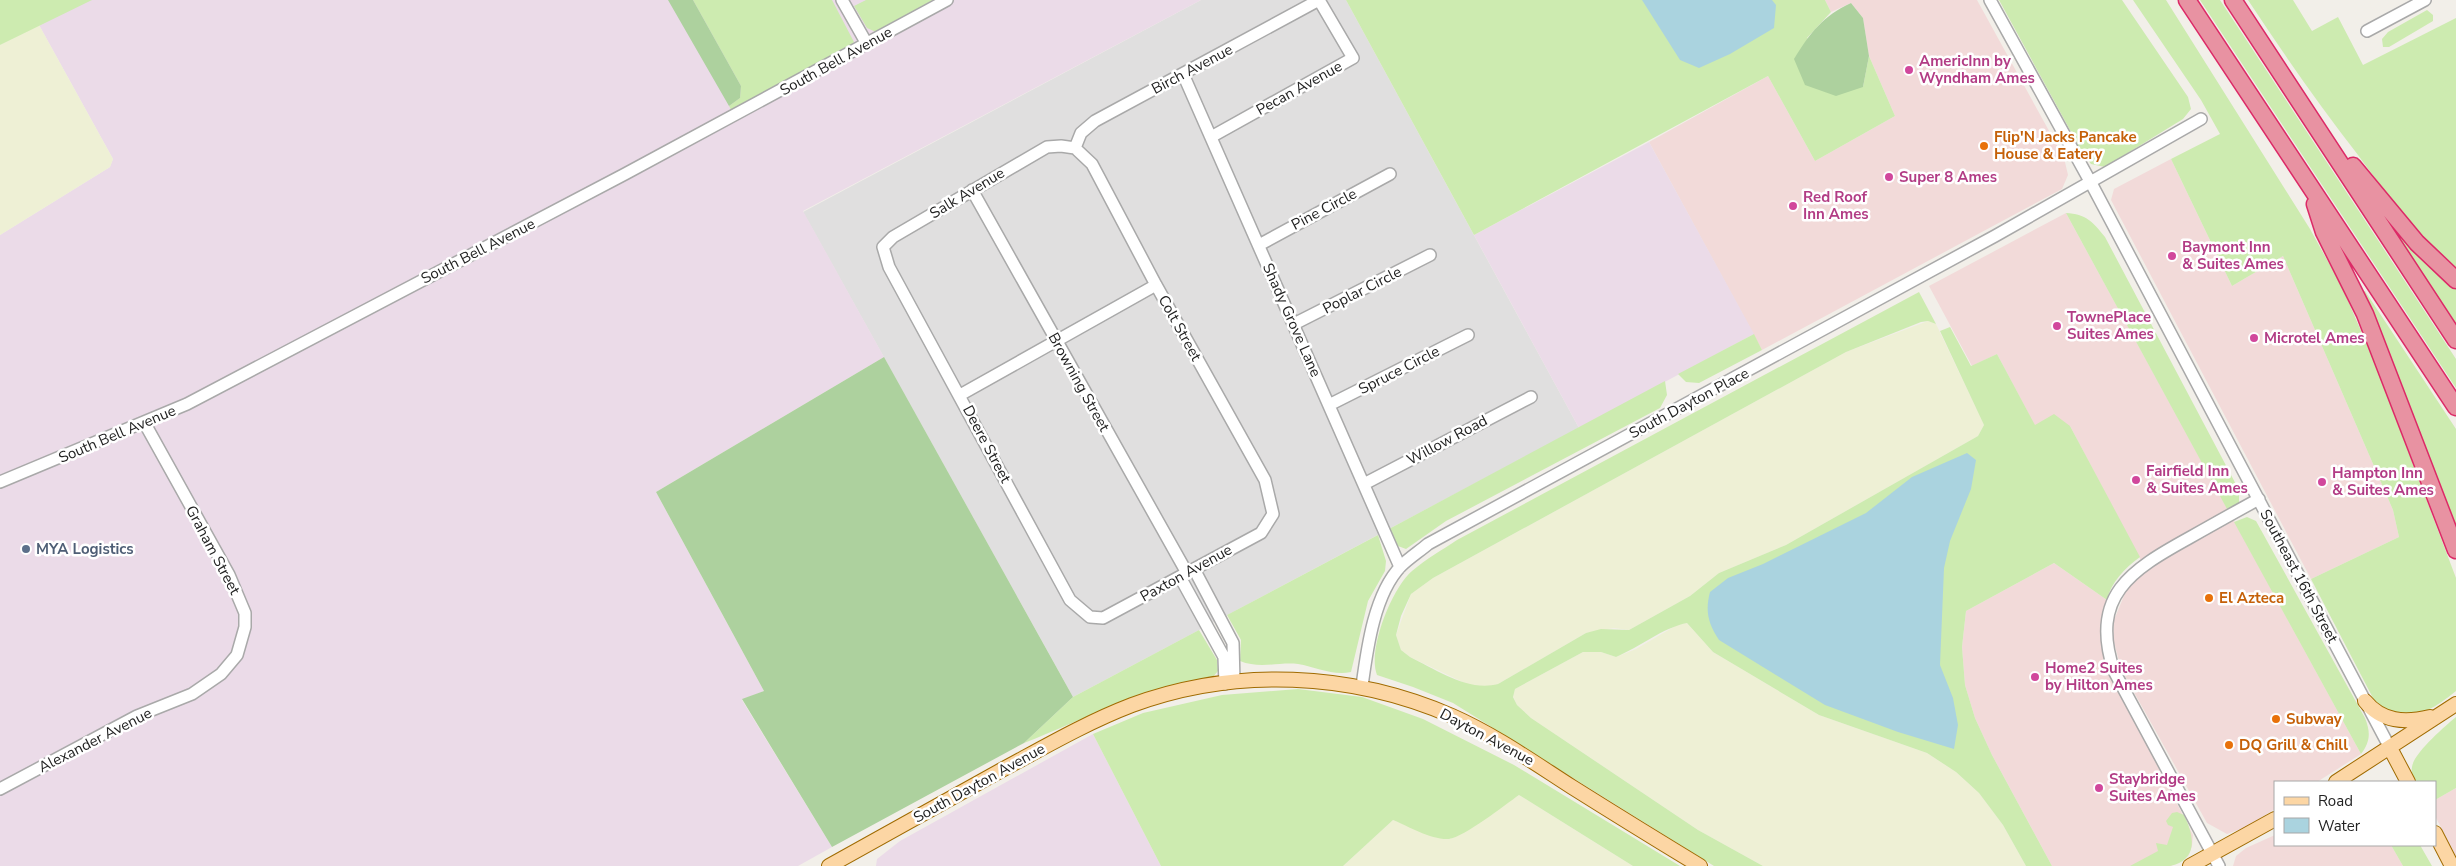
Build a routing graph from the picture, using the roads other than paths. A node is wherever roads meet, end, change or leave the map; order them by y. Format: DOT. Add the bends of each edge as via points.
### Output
graph roads {
  1 [pos="842,0"];
  2 [pos="947,0"];
  3 [pos="1319,0"];
  4 [pos="1990,0"];
  5 [pos="2187,0"];
  6 [pos="2233,0"];
  7 [pos="2425,0"];
  8 [pos="2367,31"];
  9 [pos="867,44"];
  10 [pos="2266,50"];
  11 [pos="1183,74"];
  12 [pos="2201,119"];
  13 [pos="1211,137"];
  14 [pos="1075,148"];
  15 [pos="1390,174"];
  16 [pos="2307,182"];
  17 [pos="2091,183"];
  18 [pos="972,190"];
  19 [pos="1258,245"];
  20 [pos="1430,255"];
  21 [pos="889,267"];
  22 [pos="2456,280"];
  23 [pos="1156,285"];
  24 [pos="1294,324"];
  25 [pos="1468,335"];
  26 [pos="2456,340"];
  27 [pos="1056,341"];
  28 [pos="960,395"];
  29 [pos="1531,397"];
  30 [pos="1329,405"];
  31 [pos="2456,407"];
  32 [pos="144,422"];
  33 [pos="0,482"];
  34 [pos="1364,484"];
  35 [pos="2259,499"];
  36 [pos="1273,514"];
  37 [pos="2456,550"];
  38 [pos="1400,567"];
  39 [pos="1187,573"];
  40 [pos="1090,617"];
  41 [pos="1229,683"];
  42 [pos="1362,686"];
  43 [pos="192,694"];
  44 [pos="2365,701"];
  45 [pos="1132,705"];
  46 [pos="2451,707"];
  47 [pos="2390,748"];
  48 [pos="2338,781"];
  49 [pos="2407,781"];
  50 [pos="0,789"];
  51 [pos="2274,820"];
  52 [pos="2436,835"];
  53 [pos="2216,860"];
  54 [pos="850,861"];
  55 [pos="829,866"];
  56 [pos="1700,866"];
  57 [pos="2190,866"];
  58 [pos="2452,866"];
  1 -- 9 [label="street"];
  2 -- 9 [label="street, South Bell Avenue"];
  3 -- 11 [label="street, Birch Avenue"];
  3 -- 13 [label="street, Pecan Avenue" via="1353,58"];
  4 -- 17 [label="street, Southeast 16th Street"];
  5 -- 16 [label="highway"];
  6 -- 10 [label="highway"];
  7 -- 8 [label="street"];
  9 -- 32 [label="street, South Bell Avenue" via="187,404"];
  10 -- 22 [label="highway" via="2376,195 2417,243"];
  10 -- 26 [label="highway"];
  11 -- 13 [label="street, Shady Grove Lane"];
  11 -- 14 [label="street, Birch Avenue" via="1095,122 1081,133"];
  12 -- 17 [label="street"];
  13 -- 19 [label="street, Shady Grove Lane"];
  14 -- 18 [label="street, Salk Avenue" via="1047,147"];
  14 -- 23 [label="street, Colt Street" via="1092,164"];
  15 -- 19 [label="street, Pine Circle"];
  16 -- 31 [label="highway"];
  16 -- 37 [label="highway" via="2324,232 2365,314"];
  17 -- 35 [label="street, Southeast 16th Street"];
  17 -- 38 [label="street, South Dayton Place" via="1428,544"];
  18 -- 21 [label="street, Salk Avenue" via="893,237 883,247"];
  18 -- 27 [label="street, Browning Street"];
  19 -- 24 [label="street, Shady Grove Lane"];
  20 -- 24 [label="street, Poplar Circle"];
  21 -- 28 [label="street, Deere Street"];
  23 -- 27 [label="street"];
  23 -- 36 [label="street, Colt Street" via="1265,480"];
  24 -- 30 [label="street, Shady Grove Lane"];
  25 -- 30 [label="street, Spruce Circle"];
  27 -- 28 [label="street"];
  27 -- 39 [label="street, Browning Street"];
  28 -- 40 [label="street, Deere Street" via="1070,600"];
  29 -- 34 [label="street, Willow Road"];
  30 -- 34 [label="street, Shady Grove Lane"];
  32 -- 33 [label="street, South Bell Avenue"];
  32 -- 43 [label="street, Graham Street" via="229,575 245,613 243,639 231,664"];
  34 -- 38 [label="street, Shady Grove Lane"];
  35 -- 44 [label="street, Southeast 16th Street"];
  35 -- 53 [label="street" via="2157,555 2136,571 2116,594 2108,622 2108,652 2114,670"];
  36 -- 39 [label="street, Paxton Avenue" via="1260,532"];
  38 -- 42 [label="street, South Dayton Place" via="1384,593 1371,629"];
  39 -- 40 [label="street, Paxton Avenue" via="1103,618"];
  39 -- 41 [label="street, Browning Street" via="1224,657"];
  39 -- 41 [label="street, Browning Street" via="1234,643"];
  41 -- 42 [label="main road, Dayton Avenue" via="1283,680"];
  41 -- 45 [label="main road, Dayton Avenue"];
  42 -- 56 [label="main road, Dayton Avenue" via="1397,694 1453,716 1504,743"];
  43 -- 50 [label="street, Alexander Avenue" via="137,716"];
  44 -- 46 [label="main road" via="2379,714 2395,720 2413,721"];
  44 -- 47 [label="street, Southeast 16th Street"];
  45 -- 54 [label="main road, South Dayton Avenue" via="1027,756"];
  46 -- 47 [label="main road"];
  47 -- 48 [label="main road"];
  47 -- 49 [label="main road, Southeast 16th Street"];
  51 -- 53 [label="main road"];
  52 -- 58 [label="main road"];
  53 -- 57 [label="main road"];
  54 -- 55 [label="main road, South Dayton Avenue"];
}
